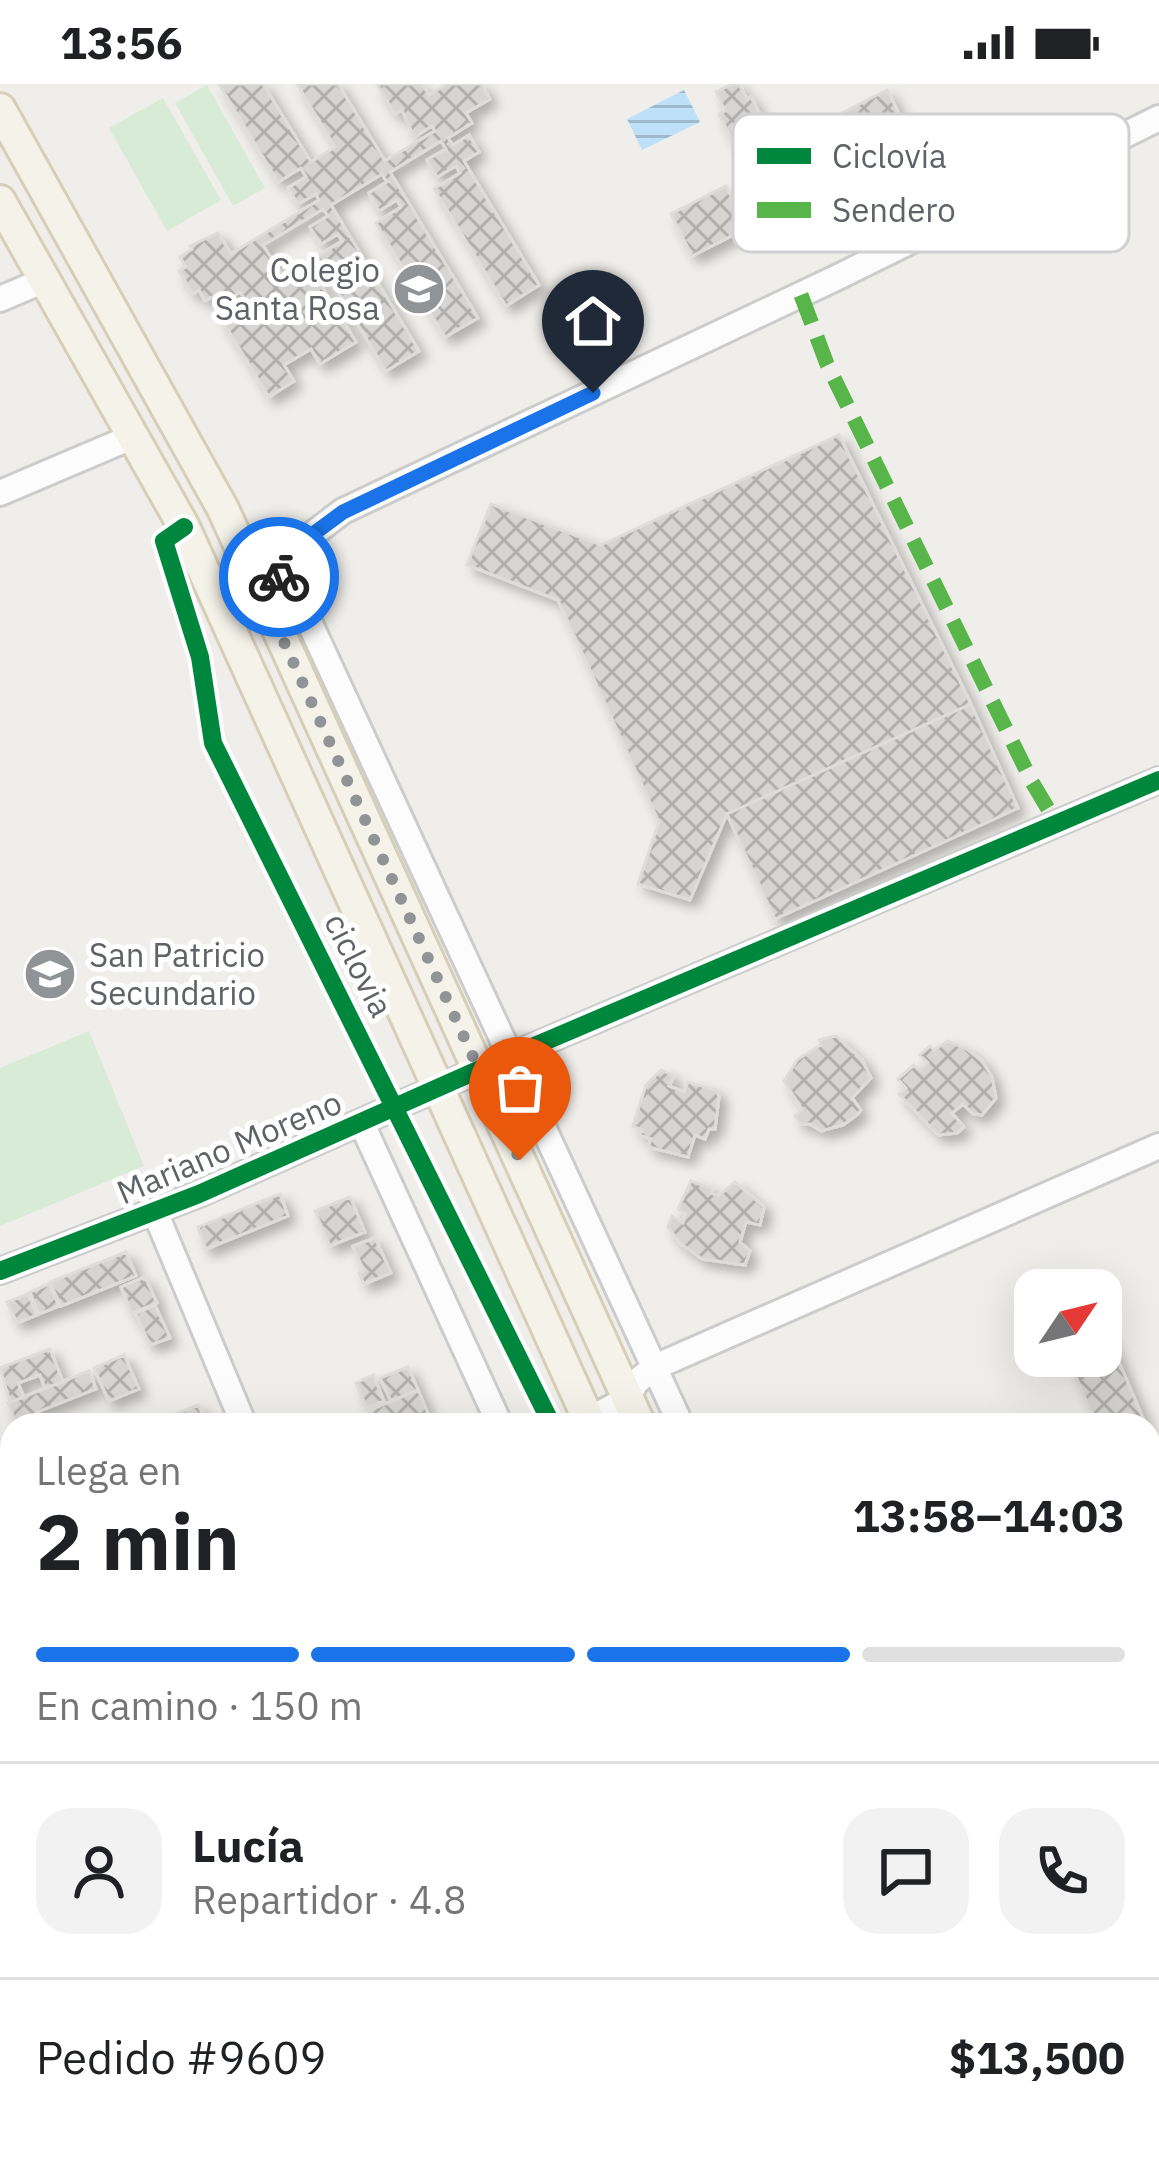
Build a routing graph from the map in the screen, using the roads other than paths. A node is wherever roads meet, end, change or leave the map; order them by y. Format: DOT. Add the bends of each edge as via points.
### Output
graph roads {
  1 [pos="0,110"];
  2 [pos="1159,118"];
  3 [pos="1129,133"];
  4 [pos="0,201"];
  5 [pos="888,252"];
  6 [pos="47,279"];
  7 [pos="0,299"];
  8 [pos="134,436"];
  9 [pos="0,493"];
  10 [pos="273,579"];
  11 [pos="1159,781"];
  12 [pos="462,947"];
  13 [pos="429,960"];
  14 [pos="513,1056"];
  15 [pos="478,1070"];
  16 [pos="437,1089"];
  17 [pos="362,1124"];
  18 [pos="1159,1146"];
  19 [pos="155,1212"];
  20 [pos="0,1271"];
  21 [pos="655,1367"];
  22 [pos="633,1412"];
  23 [pos="239,1413"];
  24 [pos="494,1413"];
  25 [pos="582,1413"];
  26 [pos="676,1413"];
  1 -- 10 [label="main road" via="223,509"];
  2 -- 3 [label="street"];
  4 -- 6 [label="main road"];
  5 -- 10 [label="street" via="343,512 301,543"];
  6 -- 7 [label="street"];
  6 -- 8 [label="main road"];
  8 -- 9 [label="street"];
  8 -- 16 [label="main road" via="184,527"];
  10 -- 12 [label="street"];
  10 -- 13 [label="main road"];
  11 -- 14 [label="street, Mariano Moreno"];
  12 -- 13 [label="street"];
  12 -- 14 [label="street"];
  13 -- 15 [label="main road"];
  14 -- 15 [label="street, Mariano Moreno"];
  14 -- 21 [label="street"];
  15 -- 16 [label="street, Mariano Moreno"];
  15 -- 22 [label="main road"];
  16 -- 17 [label="street, Mariano Moreno"];
  16 -- 25 [label="main road"];
  17 -- 19 [label="street, Mariano Moreno"];
  17 -- 24 [label="street"];
  18 -- 21 [label="street"];
  19 -- 20 [label="street, Mariano Moreno"];
  19 -- 23 [label="street"];
  21 -- 22 [label="street" via="636,1382"];
  21 -- 26 [label="street"];
}
